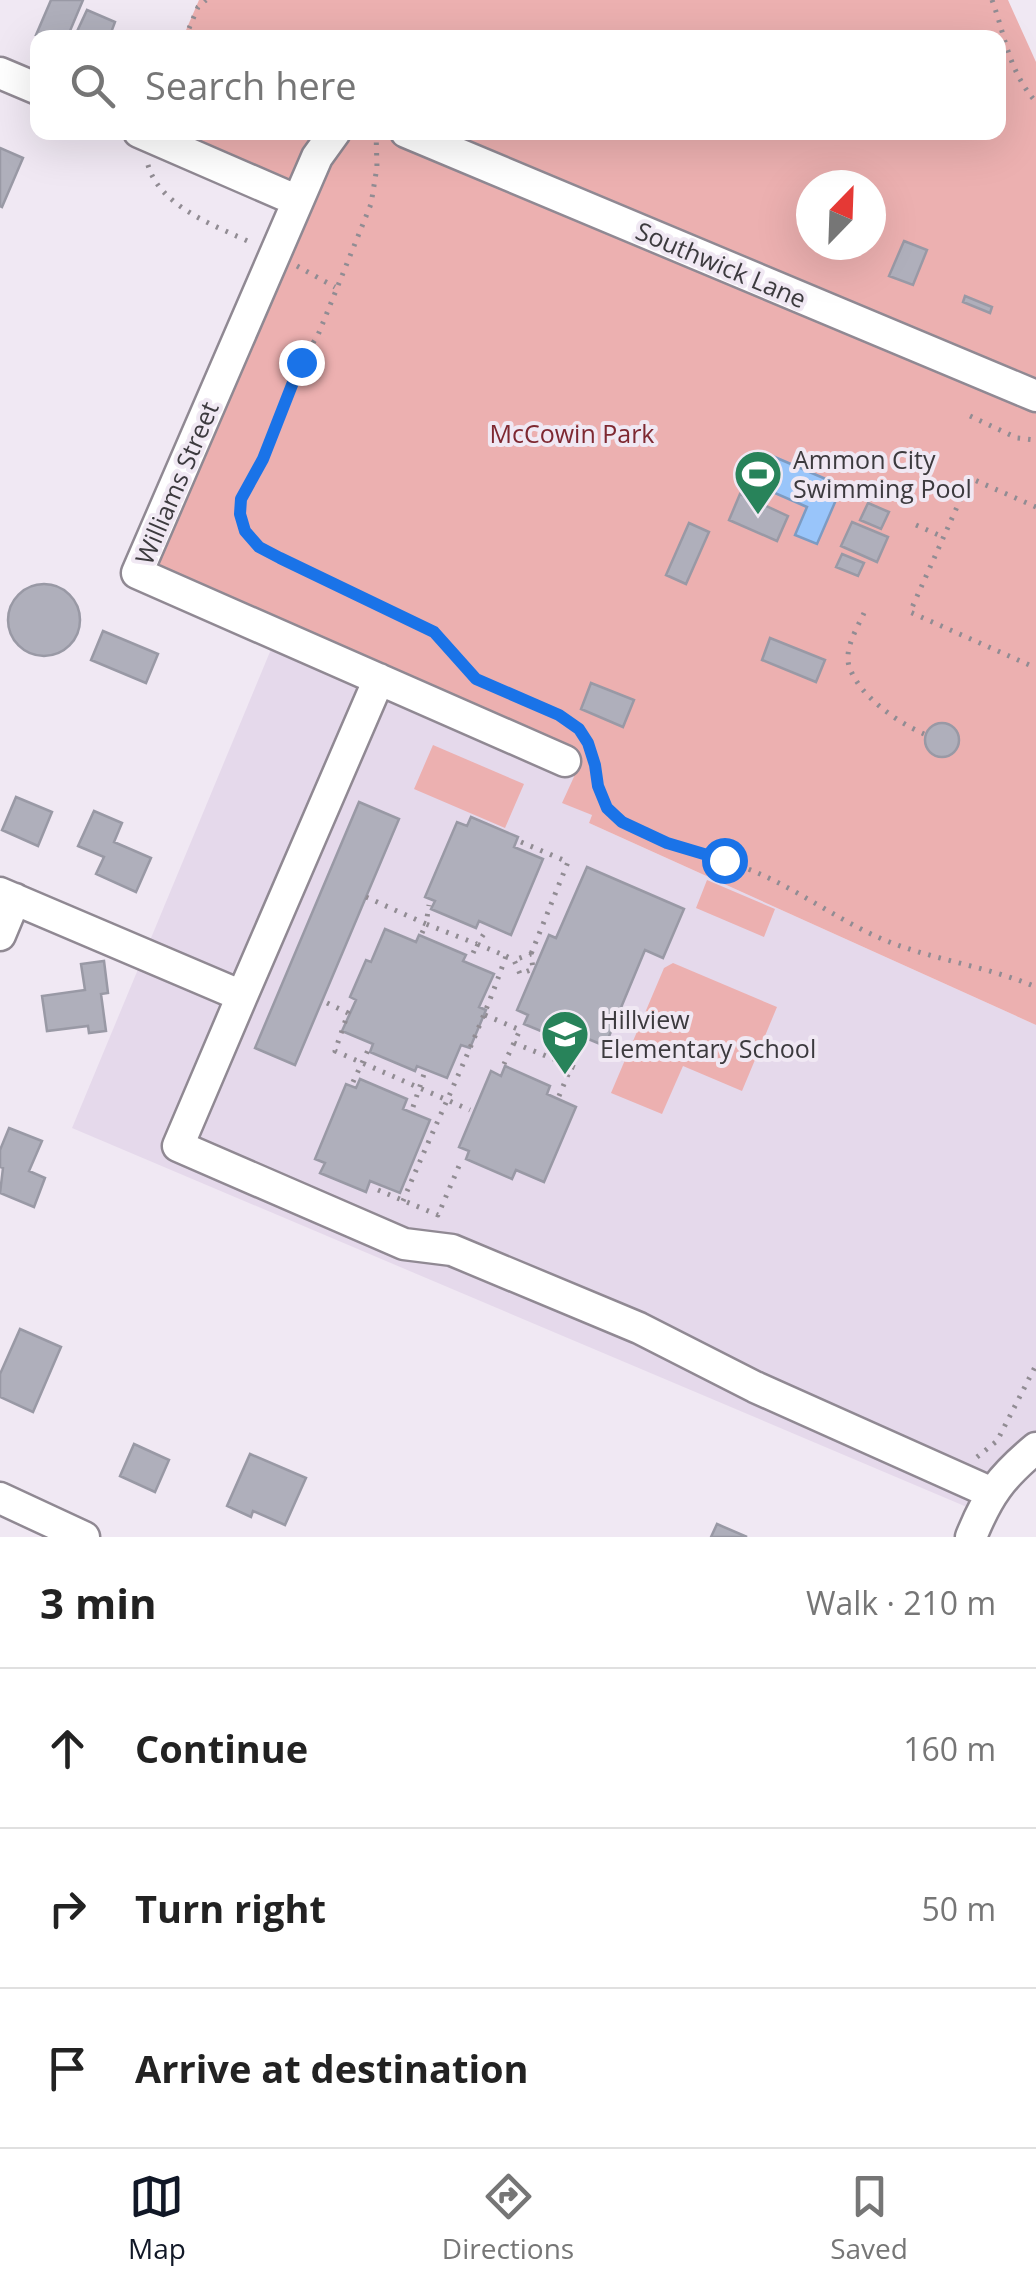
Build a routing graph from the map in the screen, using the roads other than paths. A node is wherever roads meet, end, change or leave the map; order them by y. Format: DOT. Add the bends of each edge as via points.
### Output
graph roads {
  1 [pos="0,72"];
  2 [pos="30,85"];
  3 [pos="329,140"];
  4 [pos="425,140"];
  5 [pos="144,143"];
  6 [pos="298,201"];
  7 [pos="1036,396"];
  8 [pos="378,679"];
  9 [pos="566,761"];
  10 [pos="8,896"];
  11 [pos="0,935"];
  12 [pos="242,996"];
  13 [pos="1036,1448"];
  14 [pos="992,1494"];
  15 [pos="14,1515"];
  16 [pos="84,1537"];
  17 [pos="971,1537"];
  1 -- 2 [label="street"];
  3 -- 6 [label="street, Williams Street"];
  4 -- 7 [label="street, Southwick Lane"];
  5 -- 6 [label="street"];
  6 -- 8 [label="street, Williams Street" via="137,573"];
  8 -- 9 [label="street, Williams Street"];
  8 -- 12 [label="street"];
  10 -- 11 [label="street"];
  10 -- 12 [label="street"];
  12 -- 14 [label="street" via="178,1146 404,1244 452,1250 622,1321"];
  13 -- 14 [label="street" via="1003,1475"];
  14 -- 17 [label="street"];
  15 -- 16 [label="street"];
}
